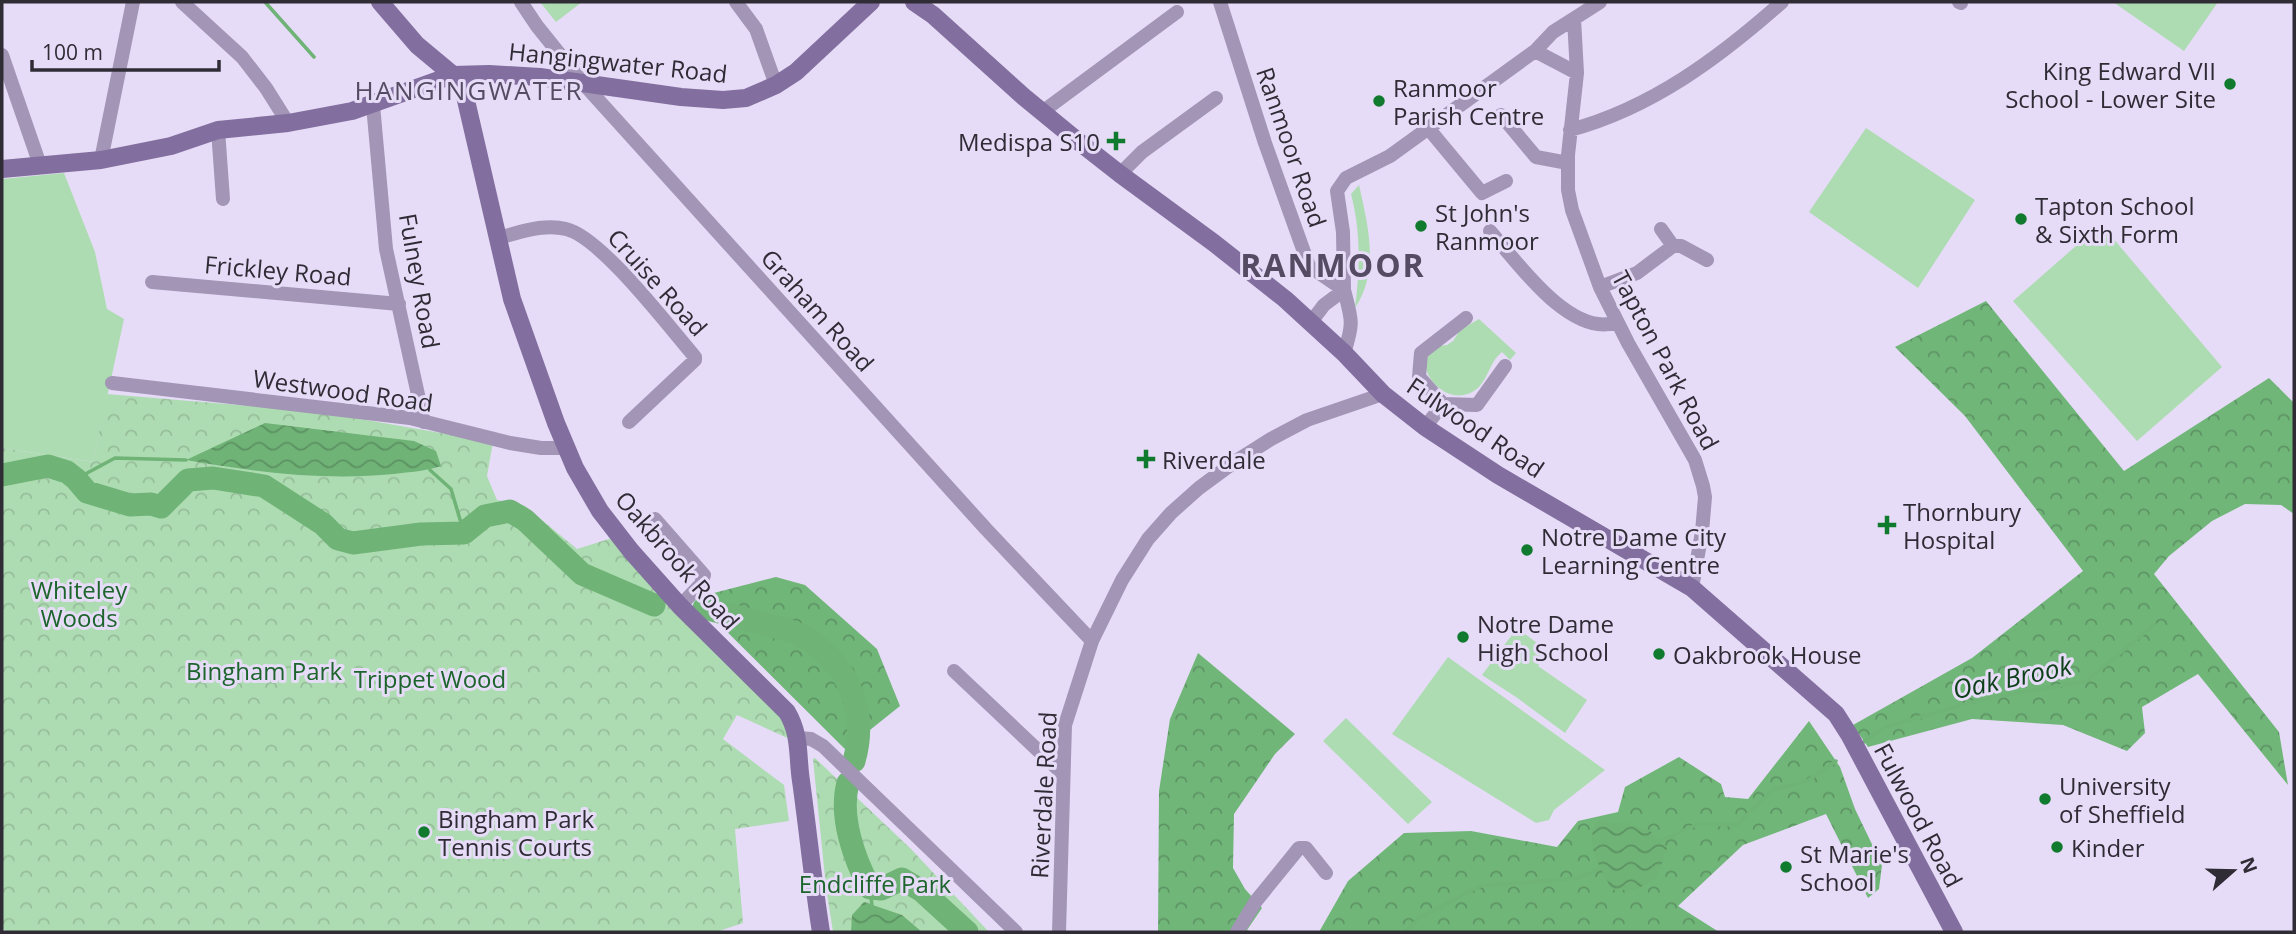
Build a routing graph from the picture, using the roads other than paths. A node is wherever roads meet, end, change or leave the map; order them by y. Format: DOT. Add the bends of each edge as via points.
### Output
graph roads {
  1 [pos="133,2"];
  2 [pos="182,2"];
  3 [pos="380,2"];
  4 [pos="521,2"];
  5 [pos="736,2"];
  6 [pos="871,2"];
  7 [pos="914,2"];
  8 [pos="1220,2"];
  9 [pos="1600,2"];
  10 [pos="1782,2"];
  11 [pos="1177,12"];
  12 [pos="1574,19"];
  13 [pos="1535,51"];
  14 [pos="2,56"];
  15 [pos="1577,73"];
  16 [pos="453,75"];
  17 [pos="582,82"];
  18 [pos="776,85"];
  19 [pos="1216,98"];
  20 [pos="373,105"];
  21 [pos="1042,112"];
  22 [pos="1501,115"];
  23 [pos="288,123"];
  24 [pos="1428,128"];
  25 [pos="218,130"];
  26 [pos="1570,130"];
  27 [pos="100,160"];
  28 [pos="1568,163"];
  29 [pos="40,165"];
  30 [pos="2,169"];
  31 [pos="1120,174"];
  32 [pos="1506,181"];
  33 [pos="223,199"];
  34 [pos="1661,229"];
  35 [pos="1490,232"];
  36 [pos="497,238"];
  37 [pos="1674,246"];
  38 [pos="1707,260"];
  39 [pos="152,282"];
  40 [pos="1600,287"];
  41 [pos="1345,290"];
  42 [pos="397,297"];
  43 [pos="1466,318"];
  44 [pos="1311,322"];
  45 [pos="1617,322"];
  46 [pos="1344,353"];
  47 [pos="1504,366"];
  48 [pos="113,383"];
  49 [pos="1383,394"];
  50 [pos="1443,404"];
  51 [pos="424,422"];
  52 [pos="629,422"];
  53 [pos="1425,427"];
  54 [pos="566,448"];
  55 [pos="655,519"];
  56 [pos="1692,588"];
  57 [pos="680,606"];
  58 [pos="1092,641"];
  59 [pos="954,671"];
  60 [pos="798,738"];
  61 [pos="1062,773"];
  62 [pos="1326,873"];
  63 [pos="821,932"];
  64 [pos="1016,932"];
  65 [pos="1059,932"];
  66 [pos="1237,932"];
  67 [pos="1954,932"];
  1 -- 27 [label="street"];
  2 -- 23 [label="street" via="242,57"];
  3 -- 16 [label="street" via="417,45"];
  4 -- 17 [label="street, Graham Road"];
  5 -- 18 [label="street" via="756,29"];
  6 -- 18 [label="street, Hangingwater Road"];
  7 -- 21 [label="street, Fulwood Road"];
  8 -- 41 [label="street, Ranmoor Road" via="1309,266"];
  9 -- 12 [label="street"];
  10 -- 26 [label="street" via="1721,53 1651,98"];
  11 -- 21 [label="street"];
  12 -- 13 [label="street"];
  12 -- 15 [label="street, Tapton Park Road"];
  13 -- 15 [label="street"];
  13 -- 24 [label="street"];
  14 -- 29 [label="street"];
  15 -- 26 [label="street, Tapton Park Road"];
  16 -- 17 [label="street, Hangingwater Road"];
  16 -- 20 [label="street, Hangingwater Road"];
  16 -- 36 [label="street, Oakbrook Road" via="465,96"];
  17 -- 18 [label="street, Hangingwater Road" via="723,100 746,98"];
  17 -- 58 [label="street, Graham Road"];
  19 -- 31 [label="street" via="1142,152"];
  20 -- 23 [label="street, Hangingwater Road"];
  20 -- 42 [label="street, Fulney Road" via="386,249"];
  21 -- 31 [label="street, Fulwood Road"];
  22 -- 28 [label="street" via="1536,158"];
  23 -- 25 [label="street, Hangingwater Road"];
  24 -- 32 [label="street" via="1482,193"];
  24 -- 41 [label="street" via="1339,185"];
  25 -- 27 [label="street, Hangingwater Road" via="171,146"];
  25 -- 33 [label="street"];
  26 -- 28 [label="street, Tapton Park Road"];
  27 -- 29 [label="street, Hangingwater Road"];
  28 -- 40 [label="street, Tapton Park Road" via="1572,213"];
  29 -- 30 [label="street, Hangingwater Road"];
  31 -- 44 [label="street, Fulwood Road"];
  34 -- 37 [label="street"];
  35 -- 45 [label="street" via="1553,303 1594,325"];
  36 -- 52 [label="street, Cruise Road" via="545,227 584,236 695,357"];
  36 -- 54 [label="street, Oakbrook Road" via="512,299"];
  37 -- 38 [label="street"];
  37 -- 40 [label="street" via="1637,274"];
  39 -- 42 [label="street, Frickley Road"];
  40 -- 45 [label="street, Tapton Park Road"];
  41 -- 44 [label="street"];
  41 -- 46 [label="street" via="1352,331"];
  42 -- 51 [label="street, Fulney Road"];
  43 -- 50 [label="street" via="1421,353 1419,377"];
  44 -- 46 [label="street, Fulwood Road"];
  45 -- 56 [label="street, Tapton Park Road" via="1695,460 1703,485 1702,531"];
  46 -- 49 [label="street, Fulwood Road"];
  47 -- 50 [label="street" via="1477,405"];
  48 -- 51 [label="street, Westwood Road"];
  49 -- 53 [label="street, Fulwood Road"];
  49 -- 58 [label="street, Riverdale Road" via="1283,433 1200,487 1148,539"];
  50 -- 53 [label="street"];
  51 -- 54 [label="street, Westwood Road" via="510,443"];
  53 -- 56 [label="street, Fulwood Road"];
  54 -- 57 [label="street, Oakbrook Road" via="600,511"];
  55 -- 57 [label="street" via="704,575"];
  56 -- 67 [label="street, Fulwood Road" via="1836,714"];
  57 -- 60 [label="street, Oakbrook Road" via="788,712"];
  58 -- 61 [label="street, Riverdale Road" via="1065,725"];
  59 -- 61 [label="street"];
  60 -- 63 [label="street"];
  60 -- 64 [label="street" via="823,746"];
  61 -- 65 [label="street, Riverdale Road"];
  62 -- 66 [label="street" via="1306,848 1299,848"];
}
